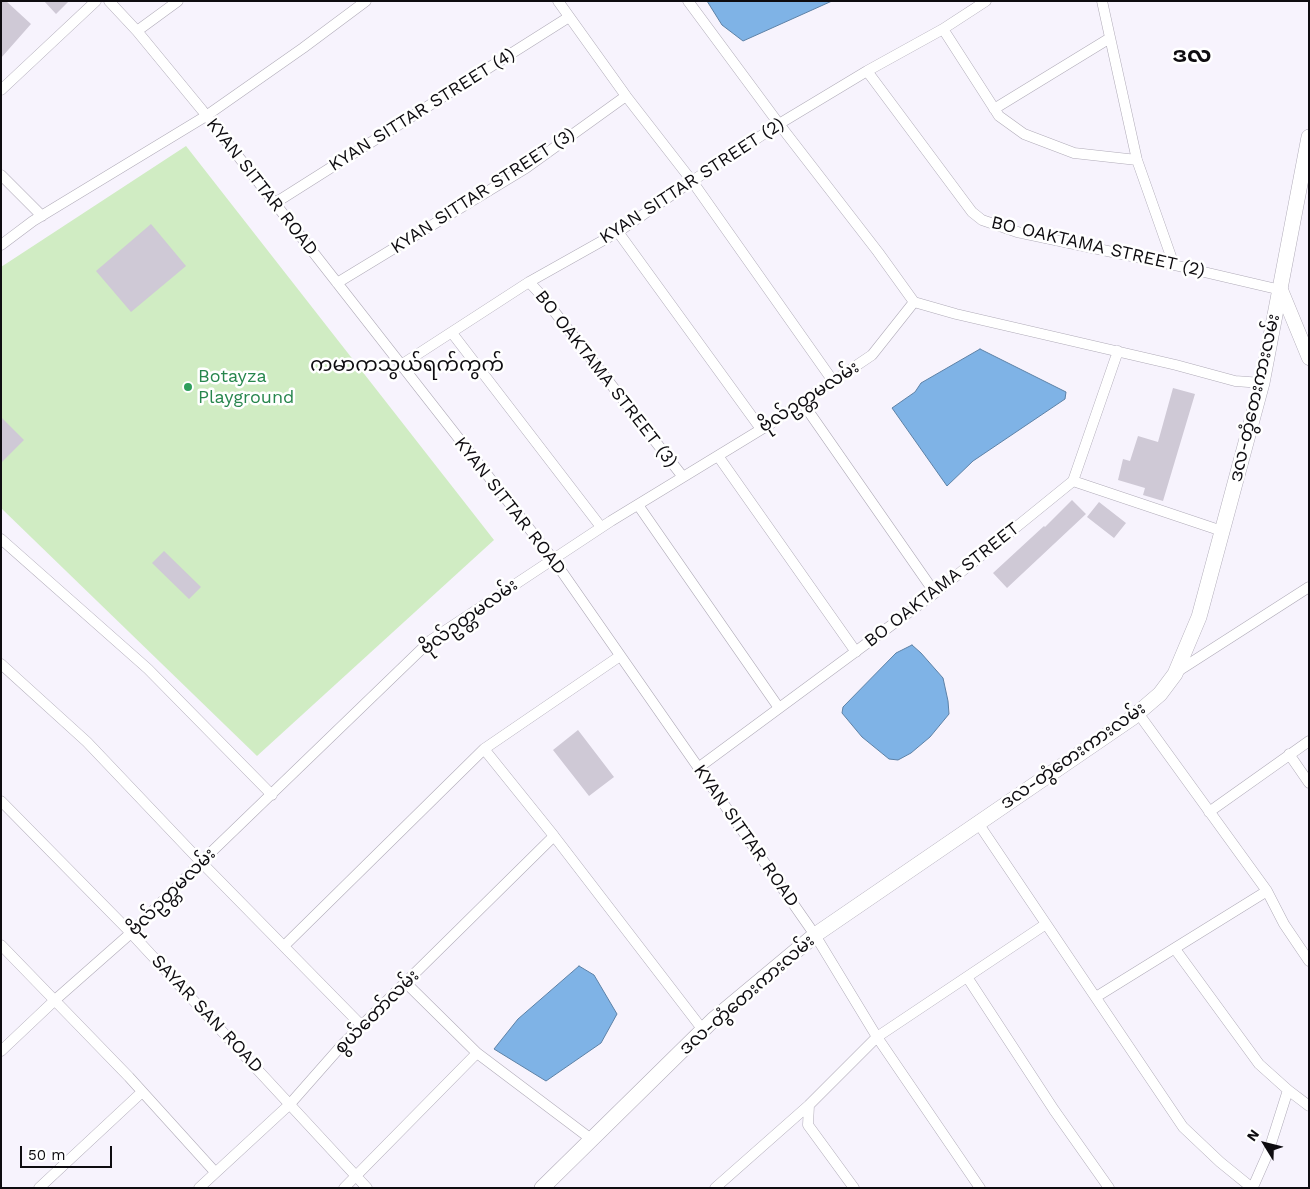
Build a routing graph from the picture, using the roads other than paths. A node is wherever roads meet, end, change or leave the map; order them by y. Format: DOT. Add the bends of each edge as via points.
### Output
graph roads {
  1 [pos="96,1"];
  2 [pos="109,1"];
  3 [pos="178,1"];
  4 [pos="366,1"];
  5 [pos="558,1"];
  6 [pos="688,1"];
  7 [pos="986,1"];
  8 [pos="1102,1"];
  9 [pos="570,17"];
  10 [pos="943,28"];
  11 [pos="137,31"];
  12 [pos="1110,38"];
  13 [pos="867,71"];
  14 [pos="3,84"];
  15 [pos="626,96"];
  16 [pos="994,109"];
  17 [pos="206,116"];
  18 [pos="779,124"];
  19 [pos="1309,137"];
  20 [pos="1137,160"];
  21 [pos="1,175"];
  22 [pos="692,181"];
  23 [pos="275,203"];
  24 [pos="42,216"];
  25 [pos="618,232"];
  26 [pos="1,245"];
  27 [pos="1174,265"];
  28 [pos="529,282"];
  29 [pos="337,283"];
  30 [pos="1281,290"];
  31 [pos="914,302"];
  32 [pos="452,332"];
  33 [pos="1118,351"];
  34 [pos="1309,358"];
  35 [pos="401,365"];
  36 [pos="833,381"];
  37 [pos="1262,383"];
  38 [pos="802,402"];
  39 [pos="761,429"];
  40 [pos="718,456"];
  41 [pos="683,477"];
  42 [pos="1073,481"];
  43 [pos="638,505"];
  44 [pos="601,527"];
  45 [pos="1222,531"];
  46 [pos="2,540"];
  47 [pos="553,559"];
  48 [pos="1309,587"];
  49 [pos="935,593"];
  50 [pos="856,652"];
  51 [pos="620,656"];
  52 [pos="1,664"];
  53 [pos="1175,674"];
  54 [pos="779,708"];
  55 [pos="1138,713"];
  56 [pos="1309,741"];
  57 [pos="484,749"];
  58 [pos="1289,754"];
  59 [pos="698,768"];
  60 [pos="1309,783"];
  61 [pos="272,795"];
  62 [pos="1,801"];
  63 [pos="1209,812"];
  64 [pos="978,823"];
  65 [pos="554,836"];
  66 [pos="201,862"];
  67 [pos="1267,890"];
  68 [pos="1046,924"];
  69 [pos="131,933"];
  70 [pos="815,935"];
  71 [pos="1,945"];
  72 [pos="284,946"];
  73 [pos="1175,949"];
  74 [pos="1309,961"];
  75 [pos="967,977"];
  76 [pos="406,983"];
  77 [pos="1096,998"];
  78 [pos="55,1000"];
  79 [pos="362,1026"];
  80 [pos="703,1030"];
  81 [pos="877,1036"];
  82 [pos="1,1051"];
  83 [pos="477,1053"];
  84 [pos="1288,1090"];
  85 [pos="142,1092"];
  86 [pos="290,1104"];
  87 [pos="809,1105"];
  88 [pos="1309,1106"];
  89 [pos="591,1139"];
  90 [pos="215,1172"];
  91 [pos="356,1177"];
  92 [pos="852,1187"];
  93 [pos="1252,1187"];
  94 [pos="39,1188"];
  95 [pos="199,1188"];
  96 [pos="344,1188"];
  97 [pos="367,1188"];
  98 [pos="542,1188"];
  99 [pos="715,1188"];
  100 [pos="980,1188"];
  101 [pos="1109,1188"];
  1 -- 14 [label="street"];
  2 -- 11 [label="street, KYAN SITTAR ROAD"];
  3 -- 11 [label="street"];
  4 -- 17 [label="street"];
  5 -- 9 [label="street"];
  6 -- 18 [label="street"];
  7 -- 10 [label="street, KYAN SITTAR STREET (2)"];
  8 -- 12 [label="street"];
  9 -- 15 [label="street"];
  9 -- 23 [label="street, KYAN SITTAR STREET (4)"];
  10 -- 13 [label="street, KYAN SITTAR STREET (2)"];
  10 -- 16 [label="street"];
  11 -- 17 [label="street, KYAN SITTAR ROAD"];
  12 -- 16 [label="street"];
  12 -- 20 [label="street"];
  13 -- 18 [label="street, KYAN SITTAR STREET (2)"];
  13 -- 27 [label="street, BO OAKTAMA STREET (2)" via="972,212 982,220 1017,232"];
  15 -- 22 [label="street"];
  15 -- 29 [label="street, KYAN SITTAR STREET (3)" via="526,168"];
  16 -- 20 [label="street" via="1024,134 1074,153"];
  17 -- 23 [label="street, KYAN SITTAR ROAD"];
  17 -- 24 [label="street"];
  18 -- 22 [label="street, KYAN SITTAR STREET (2)"];
  18 -- 31 [label="street"];
  19 -- 30 [label="main road, ဒလ-တွံတေးကားလမ်း"];
  20 -- 27 [label="street"];
  21 -- 24 [label="street"];
  22 -- 25 [label="street, KYAN SITTAR STREET (2)"];
  22 -- 36 [label="street"];
  23 -- 29 [label="street, KYAN SITTAR ROAD"];
  24 -- 26 [label="street"];
  25 -- 28 [label="street, KYAN SITTAR STREET (2)"];
  25 -- 39 [label="street"];
  27 -- 30 [label="street, BO OAKTAMA STREET (2)"];
  28 -- 32 [label="street, KYAN SITTAR STREET (2)"];
  28 -- 41 [label="street, BO OAKTAMA STREET (3)"];
  29 -- 35 [label="street, KYAN SITTAR ROAD"];
  30 -- 34 [label="street"];
  30 -- 37 [label="main road, ဒလ-တွံတေးကားလမ်း"];
  31 -- 33 [label="street"];
  31 -- 36 [label="street, ဗိုလ်ဥတ္တမလမ်း" via="872,355"];
  32 -- 35 [label="street, KYAN SITTAR STREET (2)"];
  32 -- 44 [label="street"];
  33 -- 37 [label="street" via="1235,381"];
  33 -- 42 [label="street"];
  35 -- 47 [label="street, KYAN SITTAR ROAD"];
  36 -- 38 [label="street, ဗိုလ်ဥတ္တမလမ်း"];
  37 -- 45 [label="main road, ဒလ-တွံတေးကားလမ်း"];
  38 -- 39 [label="street, ဗိုလ်ဥတ္တမလမ်း"];
  38 -- 49 [label="street"];
  39 -- 40 [label="street, ဗိုလ်ဥတ္တမလမ်း"];
  40 -- 41 [label="street, ဗိုလ်ဥတ္တမလမ်း"];
  40 -- 50 [label="street"];
  41 -- 43 [label="street, ဗိုလ်ဥတ္တမလမ်း"];
  42 -- 45 [label="street"];
  42 -- 49 [label="street, BO OAKTAMA STREET"];
  43 -- 44 [label="street, ဗိုလ်ဥတ္တမလမ်း"];
  43 -- 54 [label="street"];
  44 -- 47 [label="street, ဗိုလ်ဥတ္တမလမ်း"];
  45 -- 53 [label="main road, ဒလ-တွံတေးကားလမ်း" via="1200,617"];
  46 -- 61 [label="street" via="148,669"];
  47 -- 51 [label="street, KYAN SITTAR ROAD"];
  47 -- 61 [label="street, ဗိုလ်ဥတ္တမလမ်း" via="431,640"];
  48 -- 53 [label="street"];
  49 -- 50 [label="street, BO OAKTAMA STREET"];
  50 -- 54 [label="street, BO OAKTAMA STREET"];
  51 -- 57 [label="street"];
  51 -- 59 [label="street, KYAN SITTAR ROAD"];
  52 -- 66 [label="street" via="87,742"];
  53 -- 55 [label="main road, ဒလ-တွံတေးကားလမ်း" via="1160,694"];
  54 -- 59 [label="street, BO OAKTAMA STREET"];
  55 -- 63 [label="street"];
  55 -- 64 [label="main road, ဒလ-တွံတေးကားလမ်း"];
  56 -- 58 [label="street"];
  57 -- 65 [label="street"];
  57 -- 72 [label="street"];
  58 -- 60 [label="street"];
  58 -- 63 [label="street"];
  59 -- 70 [label="street, KYAN SITTAR ROAD"];
  61 -- 66 [label="street, ဗိုလ်ဥတ္တမလမ်း"];
  62 -- 69 [label="street, SAYAR SAN ROAD"];
  63 -- 67 [label="street"];
  64 -- 68 [label="street"];
  64 -- 70 [label="main road, ဒလ-တွံတေးကားလမ်း"];
  65 -- 76 [label="street, စွယ်တော်လမ်း"];
  65 -- 80 [label="street"];
  66 -- 69 [label="street, ဗိုလ်ဥတ္တမလမ်း"];
  66 -- 72 [label="street"];
  67 -- 73 [label="street"];
  67 -- 74 [label="street" via="1284,924"];
  68 -- 75 [label="street"];
  68 -- 77 [label="street"];
  69 -- 78 [label="street, ဗိုလ်ဥတ္တမလမ်း"];
  69 -- 86 [label="street, SAYAR SAN ROAD"];
  70 -- 80 [label="main road, ဒလ-တွံတေးကားလမ်း"];
  70 -- 81 [label="street, KYAN SITTAR ROAD"];
  71 -- 78 [label="street"];
  72 -- 79 [label="street"];
  73 -- 77 [label="street"];
  73 -- 84 [label="street" via="1260,1064"];
  75 -- 81 [label="street"];
  75 -- 101 [label="street"];
  76 -- 79 [label="street, စွယ်တော်လမ်း"];
  76 -- 83 [label="street"];
  77 -- 93 [label="street" via="1183,1127"];
  78 -- 82 [label="street, ဗိုလ်ဥတ္တမလမ်း"];
  78 -- 85 [label="street"];
  79 -- 86 [label="street, စွယ်တော်လမ်း"];
  80 -- 89 [label="main road, ဒလ-တွံတေးကားလမ်း"];
  81 -- 87 [label="street"];
  81 -- 100 [label="street, KYAN SITTAR ROAD"];
  83 -- 89 [label="street"];
  83 -- 91 [label="street"];
  84 -- 88 [label="street"];
  84 -- 93 [label="street" via="1268,1154"];
  85 -- 90 [label="street"];
  85 -- 94 [label="street"];
  86 -- 90 [label="street, စွယ်တော်လမ်း"];
  86 -- 91 [label="street, SAYAR SAN ROAD"];
  87 -- 92 [label="street" via="808,1125"];
  87 -- 99 [label="street"];
  89 -- 98 [label="main road, ဒလ-တွံတေးကားလမ်း"];
  90 -- 95 [label="street, စွယ်တော်လမ်း"];
  91 -- 96 [label="street"];
  91 -- 97 [label="street, SAYAR SAN ROAD"];
}
